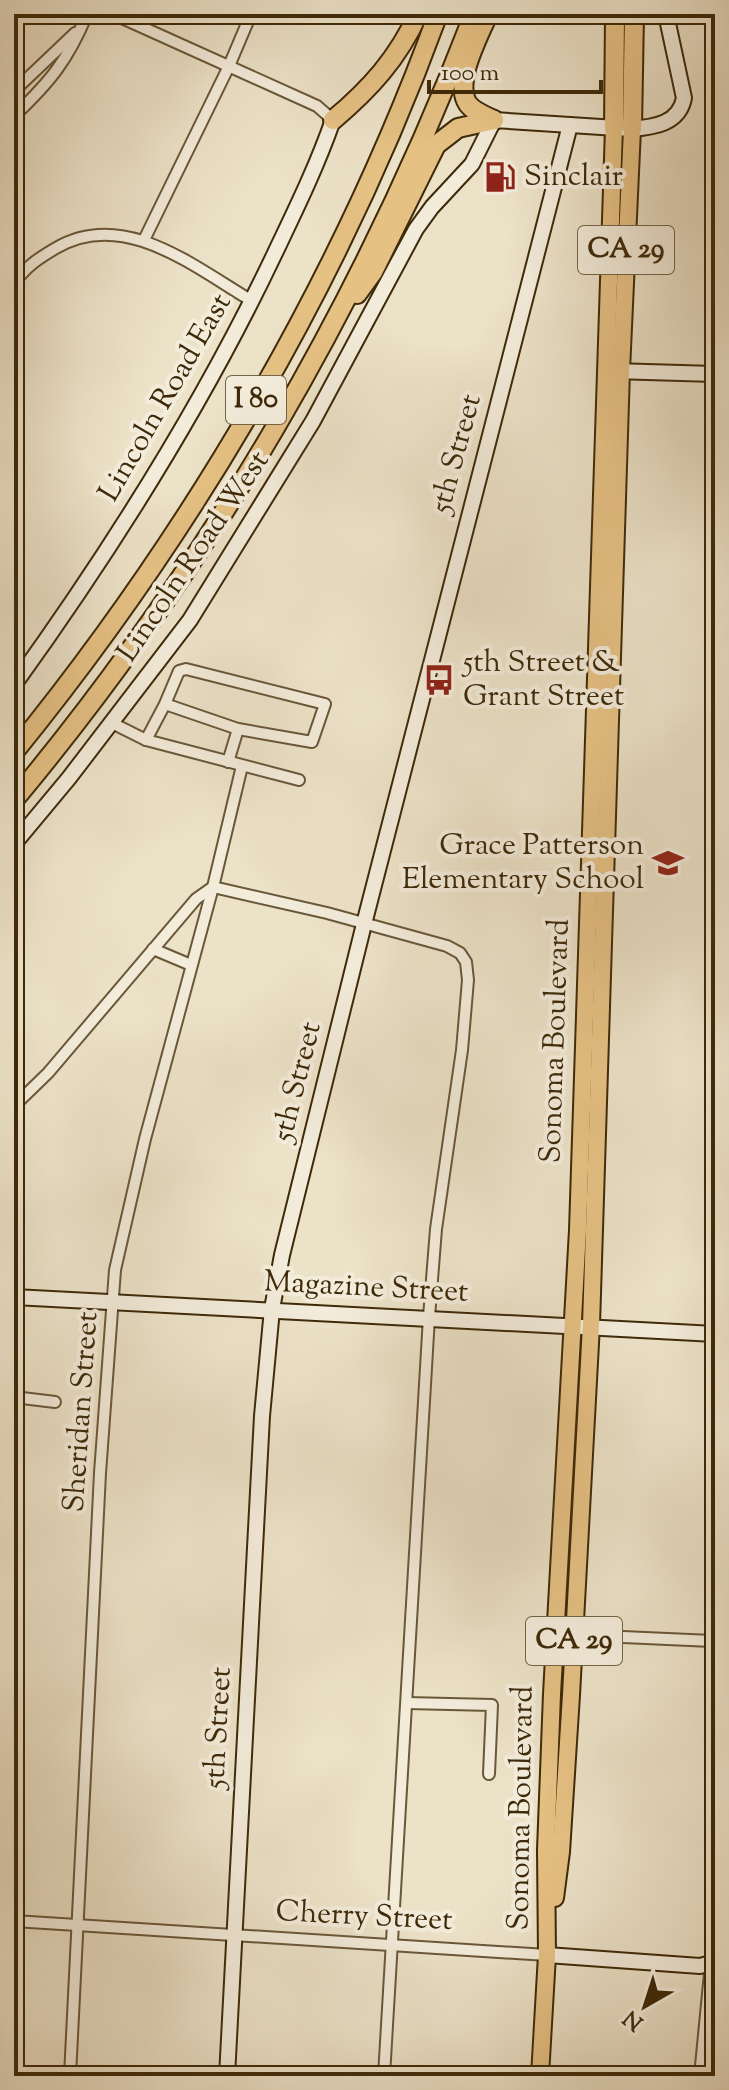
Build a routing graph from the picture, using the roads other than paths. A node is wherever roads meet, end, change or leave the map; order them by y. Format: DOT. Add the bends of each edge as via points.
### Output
graph roads {
  1 [pos="87,14"];
  2 [pos="113,14"];
  3 [pos="251,14"];
  4 [pos="418,14"];
  5 [pos="438,14"];
  6 [pos="474,14"];
  7 [pos="488,14"];
  8 [pos="615,14"];
  9 [pos="634,14"];
  10 [pos="666,14"];
  11 [pos="82,27"];
  12 [pos="229,66"];
  13 [pos="14,91"];
  14 [pos="14,116"];
  15 [pos="333,120"];
  16 [pos="494,120"];
  17 [pos="570,125"];
  18 [pos="623,129"];
  19 [pos="144,240"];
  20 [pos="14,284"];
  21 [pos="252,301"];
  22 [pos="329,331"];
  23 [pos="613,371"];
  24 [pos="715,374"];
  25 [pos="14,685"];
  26 [pos="165,704"];
  27 [pos="112,723"];
  28 [pos="238,729"];
  29 [pos="146,740"];
  30 [pos="14,752"];
  31 [pos="228,762"];
  32 [pos="242,766"];
  33 [pos="299,780"];
  34 [pos="14,800"];
  35 [pos="14,844"];
  36 [pos="213,887"];
  37 [pos="364,924"];
  38 [pos="153,949"];
  39 [pos="191,965"];
  40 [pos="14,1106"];
  41 [pos="14,1297"];
  42 [pos="113,1301"];
  43 [pos="272,1309"];
  44 [pos="429,1317"];
  45 [pos="573,1325"];
  46 [pos="591,1325"];
  47 [pos="715,1334"];
  48 [pos="14,1397"];
  49 [pos="55,1402"];
  50 [pos="623,1637"];
  51 [pos="712,1641"];
  52 [pos="407,1703"];
  53 [pos="489,1774"];
  54 [pos="14,1921"];
  55 [pos="79,1926"];
  56 [pos="233,1936"];
  57 [pos="391,1945"];
  58 [pos="547,1955"];
  59 [pos="713,1962"];
  60 [pos="70,2076"];
  61 [pos="227,2076"];
  62 [pos="384,2076"];
  63 [pos="540,2076"];
  64 [pos="700,2076"];
  1 -- 11 [label="street"];
  2 -- 12 [label="street"];
  3 -- 12 [label="street"];
  4 -- 15 [label="highway" via="385,71"];
  5 -- 30 [label="highway, I 80" via="354,217 273,371 155,562"];
  6 -- 22 [label="highway, I 80" via="397,196"];
  7 -- 16 [label="highway" via="463,90 471,107"];
  8 -- 18 [label="highway, CA 29"];
  9 -- 18 [label="highway, CA 29"];
  10 -- 18 [label="street" via="683,104 654,127"];
  11 -- 13 [label="street"];
  11 -- 14 [label="street" via="59,70"];
  12 -- 15 [label="street" via="317,106"];
  12 -- 19 [label="street"];
  15 -- 21 [label="street, Lincoln Road East"];
  16 -- 17 [label="street"];
  16 -- 22 [label="highway" via="458,128 436,145 373,272"];
  16 -- 27 [label="street, Lincoln Road West" via="472,164 416,229 338,377 244,537"];
  17 -- 18 [label="street"];
  17 -- 37 [label="street, 5th Street"];
  18 -- 23 [label="main road, Sonoma Boulevard / CA 29"];
  19 -- 20 [label="street" via="114,233 67,241 22,271"];
  19 -- 21 [label="street"];
  21 -- 25 [label="street, Lincoln Road East" via="112,543"];
  22 -- 34 [label="highway, I 80" via="179,579"];
  23 -- 24 [label="street"];
  23 -- 45 [label="main road, Sonoma Boulevard / CA 29"];
  23 -- 46 [label="main road, Sonoma Boulevard / CA 29"];
  26 -- 28 [label="street"];
  26 -- 28 [label="street" via="179,671 186,669 325,704 312,742"];
  26 -- 29 [label="street"];
  27 -- 29 [label="street"];
  27 -- 35 [label="street, Lincoln Road West"];
  28 -- 31 [label="street"];
  29 -- 31 [label="street"];
  31 -- 32 [label="street"];
  32 -- 33 [label="street"];
  32 -- 36 [label="street, Sheridan Street"];
  36 -- 37 [label="street"];
  36 -- 38 [label="street"];
  36 -- 39 [label="street, Sheridan Street"];
  37 -- 43 [label="street, 5th Street"];
  37 -- 44 [label="street" via="447,946 466,962 462,1050"];
  38 -- 39 [label="street"];
  38 -- 40 [label="street"];
  39 -- 42 [label="street, Sheridan Street" via="119,1247"];
  41 -- 42 [label="street, Magazine Street"];
  42 -- 43 [label="street, Magazine Street"];
  42 -- 55 [label="street, Sheridan Street"];
  43 -- 44 [label="street, Magazine Street"];
  43 -- 56 [label="street, 5th Street"];
  44 -- 45 [label="street, Magazine Street"];
  44 -- 52 [label="street"];
  45 -- 46 [label="street, Magazine Street"];
  45 -- 58 [label="main road, Sonoma Boulevard / CA 29" via="550,1741"];
  46 -- 47 [label="street, Magazine Street"];
  46 -- 58 [label="main road, Sonoma Boulevard / CA 29" via="561,1852"];
  48 -- 49 [label="street"];
  50 -- 51 [label="street"];
  52 -- 53 [label="street" via="492,1705"];
  52 -- 57 [label="street"];
  54 -- 55 [label="street, Cherry Street"];
  55 -- 56 [label="street, Cherry Street"];
  55 -- 60 [label="street, Sheridan Street"];
  56 -- 57 [label="street, Cherry Street"];
  56 -- 61 [label="street, 5th Street"];
  57 -- 58 [label="street, Cherry Street"];
  57 -- 62 [label="street"];
  58 -- 59 [label="street, Cherry Street" via="700,1966"];
  58 -- 63 [label="main road, Sonoma Boulevard / CA 29"];
  59 -- 64 [label="street"];
}
